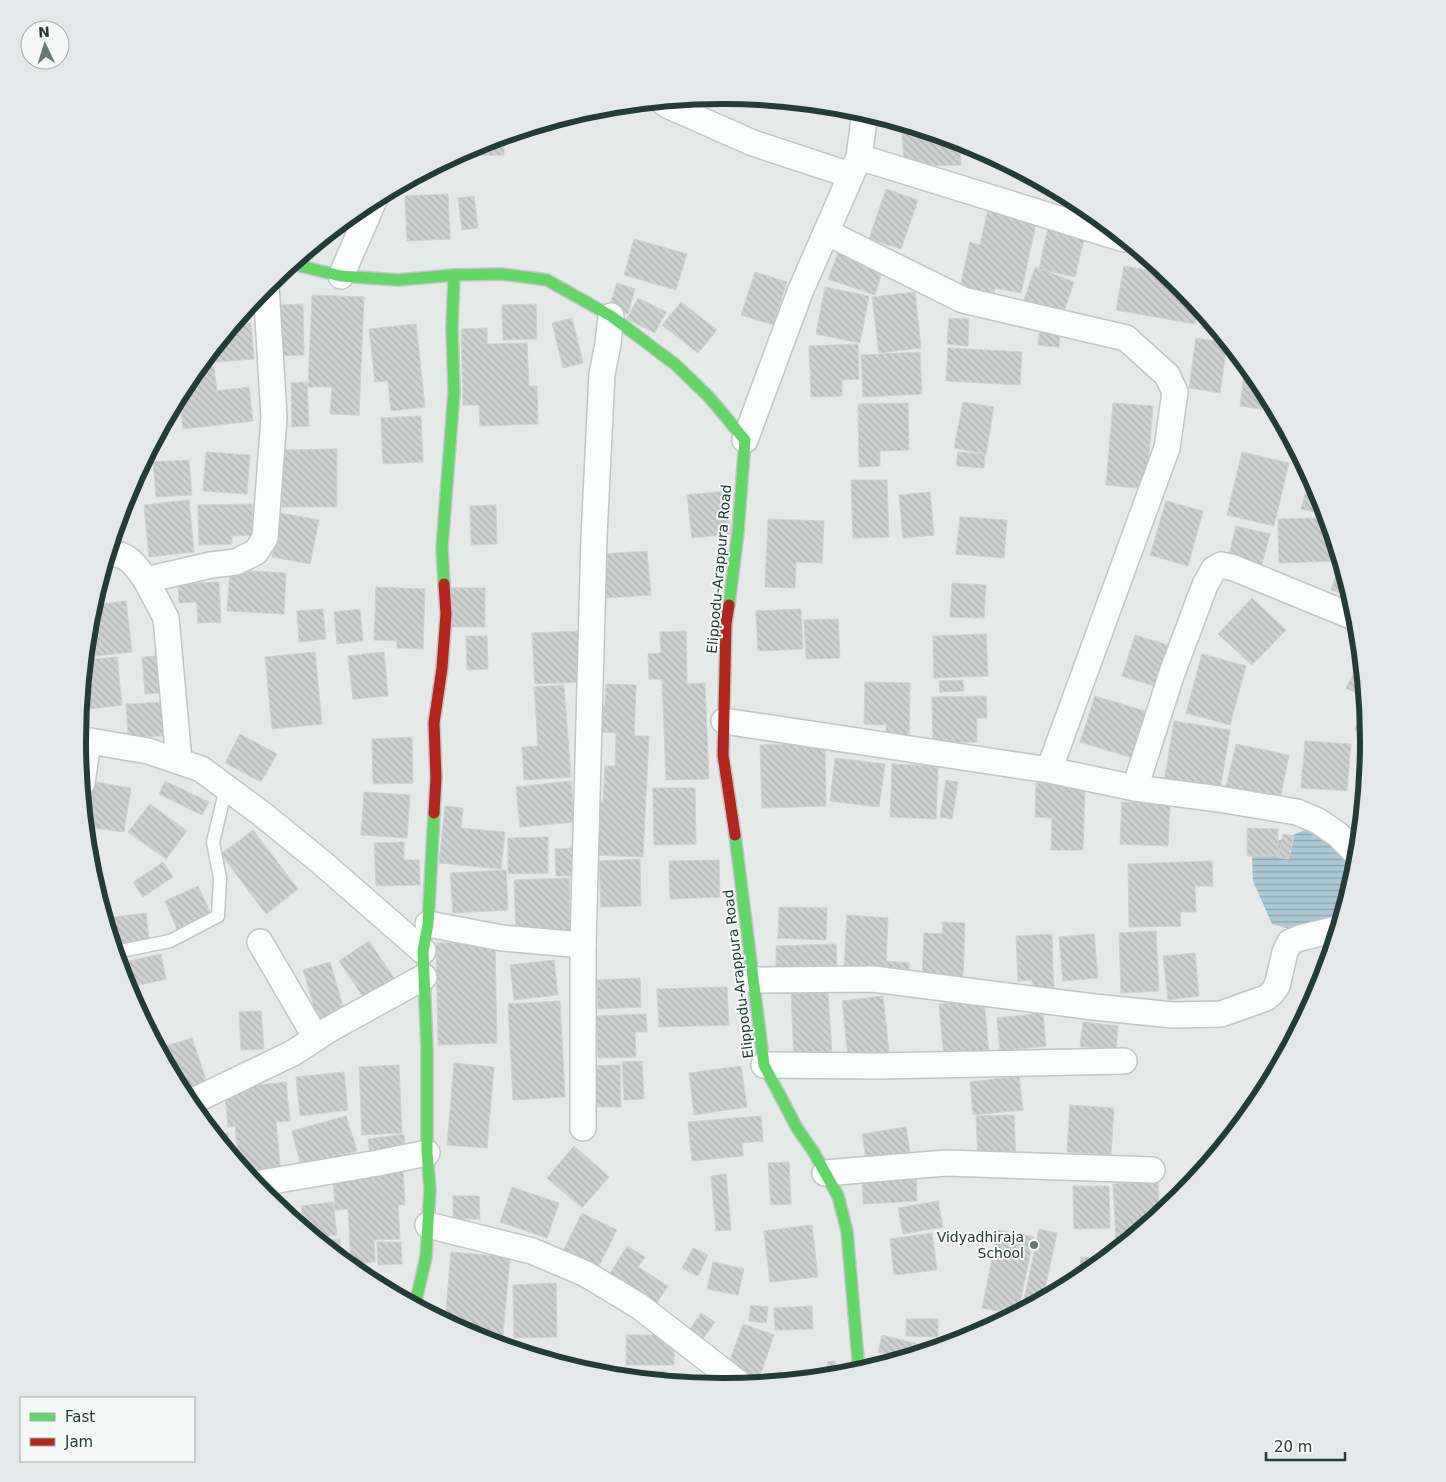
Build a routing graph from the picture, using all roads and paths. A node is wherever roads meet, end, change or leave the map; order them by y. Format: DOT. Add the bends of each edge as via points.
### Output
graph roads {
  1 [pos="671,107"];
  2 [pos="864,120"];
  3 [pos="854,166"];
  4 [pos="369,212"];
  5 [pos="826,232"];
  6 [pos="1110,235"];
  7 [pos="299,266"];
  8 [pos="454,275"];
  9 [pos="341,276"];
  10 [pos="267,297"];
  11 [pos="611,316"];
  12 [pos="745,440"];
  13 [pos="115,554"];
  14 [pos="146,580"];
  15 [pos="1347,614"];
  16 [pos="724,721"];
  17 [pos="86,741"];
  18 [pos="179,761"];
  19 [pos="1049,770"];
  20 [pos="226,788"];
  21 [pos="1136,788"];
  22 [pos="1350,848"];
  23 [pos="428,924"];
  24 [pos="1331,931"];
  25 [pos="260,942"];
  26 [pos="583,945"];
  27 [pos="122,951"];
  28 [pos="423,951"];
  29 [pos="424,977"];
  30 [pos="753,980"];
  31 [pos="316,1038"];
  32 [pos="1124,1061"];
  33 [pos="764,1065"];
  34 [pos="197,1099"];
  35 [pos="583,1128"];
  36 [pos="427,1153"];
  37 [pos="1152,1170"];
  38 [pos="826,1172"];
  39 [pos="265,1182"];
  40 [pos="428,1225"];
  41 [pos="417,1299"];
  42 [pos="858,1363"];
  43 [pos="731,1378"];
  1 -- 3 [label="street" via="754,143"];
  2 -- 3 [label="street"];
  3 -- 5 [label="street"];
  3 -- 6 [label="street"];
  4 -- 9 [label="street"];
  5 -- 12 [label="street"];
  5 -- 19 [label="street" via="963,300 1126,338 1167,376 1174,392 1168,448"];
  7 -- 9 [label="street"];
  8 -- 9 [label="street" via="398,280"];
  8 -- 11 [label="street" via="502,274 547,280"];
  8 -- 23 [label="street" via="454,392 442,548 446,614 434,724 436,778"];
  10 -- 14 [label="street" via="274,417 265,538 256,552 236,562"];
  11 -- 12 [label="street" via="676,365 709,397"];
  11 -- 26 [label="street" via="602,374 594,537"];
  12 -- 16 [label="street, Elippodu-Arappura Road" via="726,624"];
  13 -- 14 [label="street" via="134,564"];
  14 -- 18 [label="street" via="166,618"];
  15 -- 21 [label="street" via="1234,568 1221,565 1214,569 1204,584 1172,673"];
  16 -- 19 [label="street"];
  16 -- 30 [label="street, Elippodu-Arappura Road" via="722,755 743,889"];
  17 -- 18 [label="street" via="148,751"];
  18 -- 20 [label="street" via="201,769"];
  19 -- 21 [label="street"];
  20 -- 27 [label="lane" via="213,842 220,878 218,916 170,940"];
  20 -- 28 [label="street" via="321,862"];
  21 -- 22 [label="street" via="1297,812 1318,821"];
  23 -- 26 [label="street" via="502,938"];
  23 -- 28 [label="street"];
  24 -- 30 [label="street" via="1290,942 1272,993 1221,1014 1173,1016 873,979"];
  25 -- 31 [label="street"];
  26 -- 35 [label="street"];
  28 -- 29 [label="street"];
  29 -- 31 [label="street"];
  29 -- 36 [label="street"];
  30 -- 33 [label="street, Elippodu-Arappura Road"];
  31 -- 34 [label="street" via="293,1053"];
  32 -- 33 [label="street"];
  33 -- 38 [label="street, Elippodu-Arappura Road" via="797,1128"];
  36 -- 39 [label="street"];
  36 -- 40 [label="street"];
  37 -- 38 [label="street" via="946,1163"];
  38 -- 42 [label="street, Elippodu-Arappura Road" via="838,1196 847,1231"];
  40 -- 41 [label="street" via="426,1257"];
  40 -- 43 [label="street" via="532,1251 586,1274 639,1306"];
}
